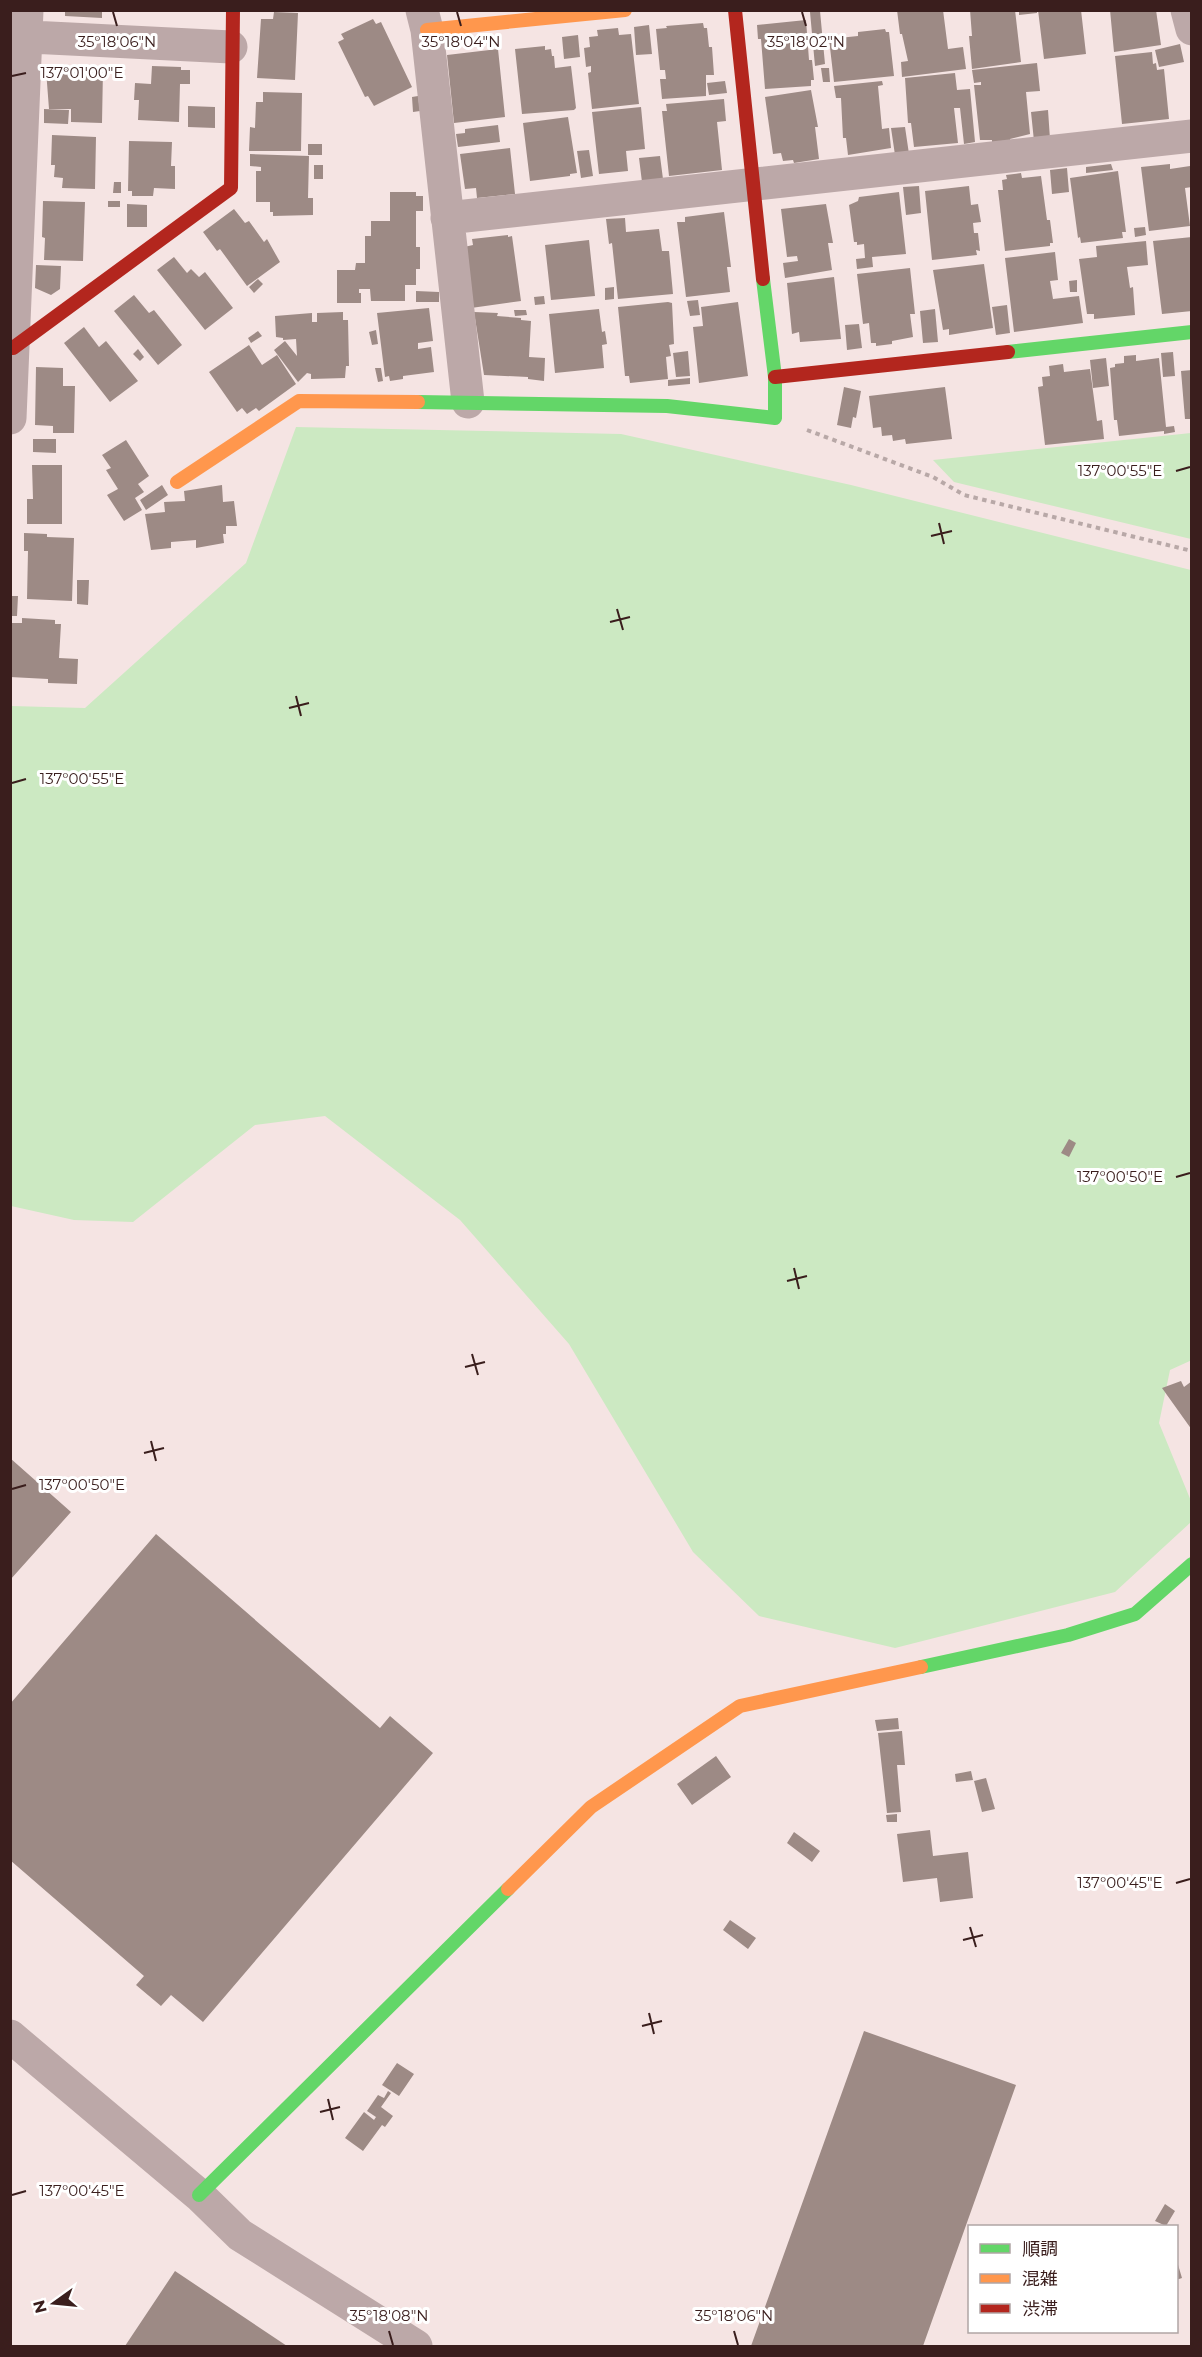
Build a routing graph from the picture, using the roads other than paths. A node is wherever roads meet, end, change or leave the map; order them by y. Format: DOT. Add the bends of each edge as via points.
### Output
graph roads {
  1 [pos="233,10"];
  2 [pos="625,10"];
  3 [pos="735,10"];
  4 [pos="1187,10"];
  5 [pos="424,20"];
  6 [pos="21,28"];
  7 [pos="1191,29"];
  8 [pos="231,46"];
  9 [pos="1191,136"];
  10 [pos="752,186"];
  11 [pos="447,219"];
  12 [pos="1191,332"];
  13 [pos="13,348"];
  14 [pos="775,377"];
  15 [pos="468,402"];
  16 [pos="10,418"];
  17 [pos="177,482"];
  18 [pos="1191,1564"];
  19 [pos="10,2036"];
  20 [pos="199,2195"];
  21 [pos="416,2346"];
  1 -- 8 [label="street"];
  2 -- 5 [label="street"];
  3 -- 10 [label="street"];
  4 -- 7 [label="street"];
  5 -- 11 [label="street"];
  6 -- 8 [label="street"];
  6 -- 13 [label="street"];
  8 -- 13 [label="street" via="231,188"];
  9 -- 10 [label="street"];
  10 -- 11 [label="street"];
  10 -- 14 [label="street"];
  11 -- 15 [label="street"];
  12 -- 14 [label="street"];
  13 -- 16 [label="street"];
  14 -- 15 [label="street" via="775,418 667,406"];
  15 -- 17 [label="street" via="299,401"];
  18 -- 20 [label="street" via="1135,1614 1068,1635 740,1706 591,1807"];
  19 -- 20 [label="street"];
  20 -- 21 [label="street" via="240,2235"];
}
